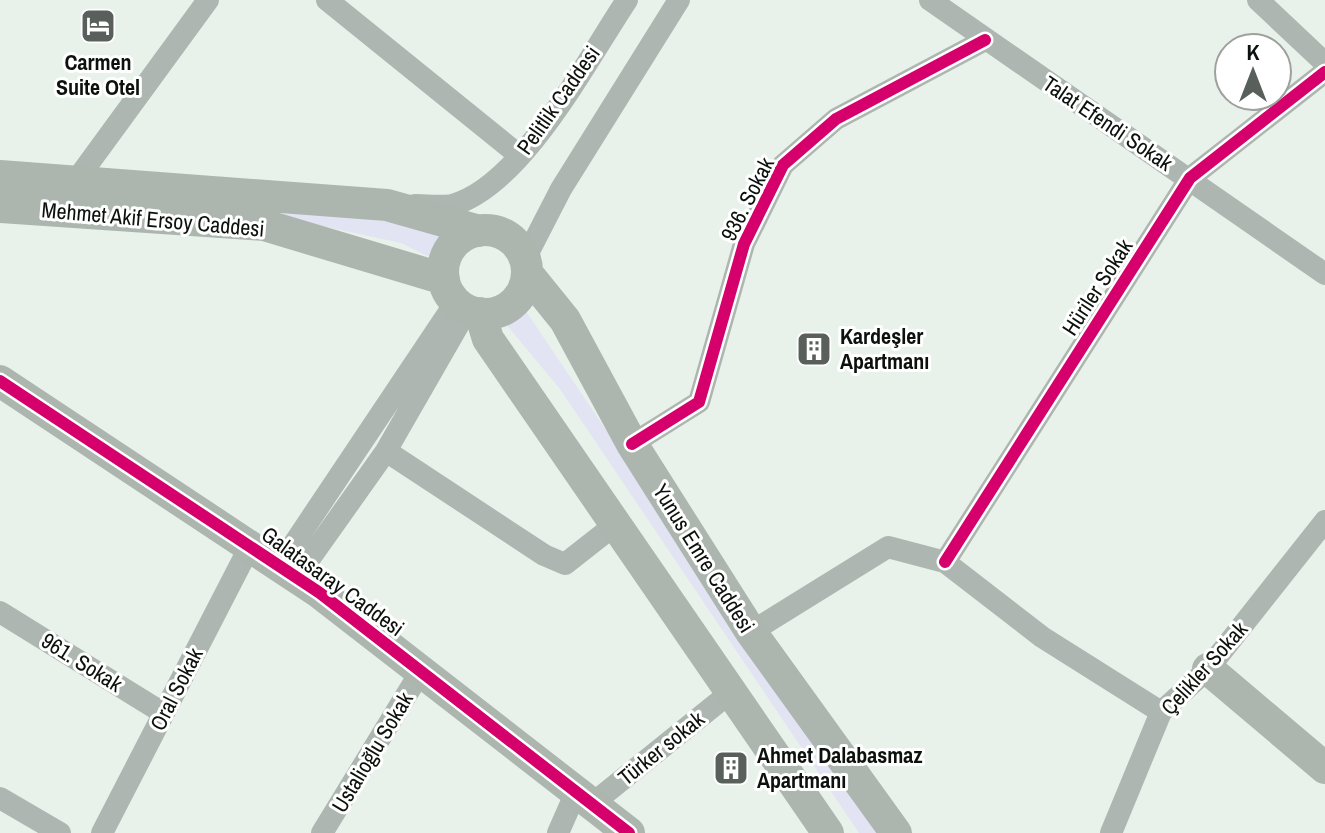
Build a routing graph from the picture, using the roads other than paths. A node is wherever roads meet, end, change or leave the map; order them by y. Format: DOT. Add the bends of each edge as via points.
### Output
graph roads {
  1 [pos="208,0"];
  2 [pos="327,0"];
  3 [pos="627,0"];
  4 [pos="679,0"];
  5 [pos="930,0"];
  6 [pos="1258,0"];
  7 [pos="985,40"];
  8 [pos="1325,63"];
  9 [pos="1325,72"];
  10 [pos="520,156"];
  11 [pos="0,176"];
  12 [pos="1190,178"];
  13 [pos="75,182"];
  14 [pos="387,205"];
  15 [pos="0,207"];
  16 [pos="479,231"];
  17 [pos="526,266"];
  18 [pos="1325,274"];
  19 [pos="462,301"];
  20 [pos="0,381"];
  21 [pos="632,444"];
  22 [pos="386,451"];
  23 [pos="1325,521"];
  24 [pos="616,524"];
  25 [pos="250,546"];
  26 [pos="945,562"];
  27 [pos="288,572"];
  28 [pos="0,612"];
  29 [pos="751,632"];
  30 [pos="1208,669"];
  31 [pos="421,671"];
  32 [pos="731,692"];
  33 [pos="1161,712"];
  34 [pos="163,713"];
  35 [pos="1325,768"];
  36 [pos="0,798"];
  37 [pos="584,798"];
  38 [pos="60,833"];
  39 [pos="102,833"];
  40 [pos="322,833"];
  41 [pos="558,833"];
  42 [pos="629,833"];
  43 [pos="828,833"];
  44 [pos="896,833"];
  45 [pos="1111,833"];
  1 -- 13 [label="street"];
  2 -- 10 [label="street"];
  3 -- 10 [label="street, Pelitlik Caddesi"];
  4 -- 17 [label="street" via="561,189"];
  5 -- 7 [label="street, Talat Efendi Sokak"];
  6 -- 8 [label="street"];
  7 -- 12 [label="street, Talat Efendi Sokak"];
  7 -- 21 [label="street, 936. Sokak" via="836,119 783,165 744,244 699,402"];
  9 -- 12 [label="street, Hüriler Sokak"];
  10 -- 14 [label="street, Pelitlik Caddesi" via="497,180 452,205"];
  11 -- 13 [label="main road, Mehmet Akif Ersoy Caddesi"];
  12 -- 18 [label="street, Talat Efendi Sokak"];
  12 -- 26 [label="street, Hüriler Sokak"];
  13 -- 14 [label="main road, Mehmet Akif Ersoy Caddesi"];
  14 -- 16 [label="main road"];
  15 -- 19 [label="main road, Mehmet Akif Ersoy Caddesi" via="264,225"];
  16 -- 17 [label="main road" via="502,234 520,249"];
  16 -- 19 [label="main road" via="456,242 444,265"];
  17 -- 19 [label="main road" via="518,299 494,313"];
  17 -- 21 [label="main road, Yunus Emre Caddesi" via="565,320"];
  19 -- 22 [label="street"];
  19 -- 24 [label="main road"];
  19 -- 27 [label="street"];
  20 -- 25 [label="main road, Galatasaray Caddesi"];
  21 -- 29 [label="main road, Yunus Emre Caddesi"];
  22 -- 24 [label="street" via="565,564"];
  22 -- 27 [label="street"];
  23 -- 30 [label="street, Çelikler Sokak"];
  24 -- 32 [label="main road"];
  25 -- 27 [label="main road, Galatasaray Caddesi"];
  25 -- 34 [label="street, Oral Sokak"];
  26 -- 29 [label="street" via="888,547"];
  26 -- 33 [label="street" via="1042,637"];
  27 -- 31 [label="main road, Galatasaray Caddesi"];
  28 -- 34 [label="street, 961. Sokak"];
  29 -- 44 [label="main road, Yunus Emre Caddesi"];
  30 -- 33 [label="street, Çelikler Sokak"];
  30 -- 35 [label="main road"];
  31 -- 37 [label="main road, Galatasaray Caddesi"];
  31 -- 40 [label="street, Ustalioğlu Sokak"];
  32 -- 37 [label="street, Türker sokak"];
  32 -- 43 [label="main road"];
  33 -- 45 [label="street, Çelikler Sokak"];
  34 -- 39 [label="street, Oral Sokak"];
  36 -- 38 [label="street"];
  37 -- 41 [label="street"];
  37 -- 42 [label="main road, Galatasaray Caddesi"];
}
